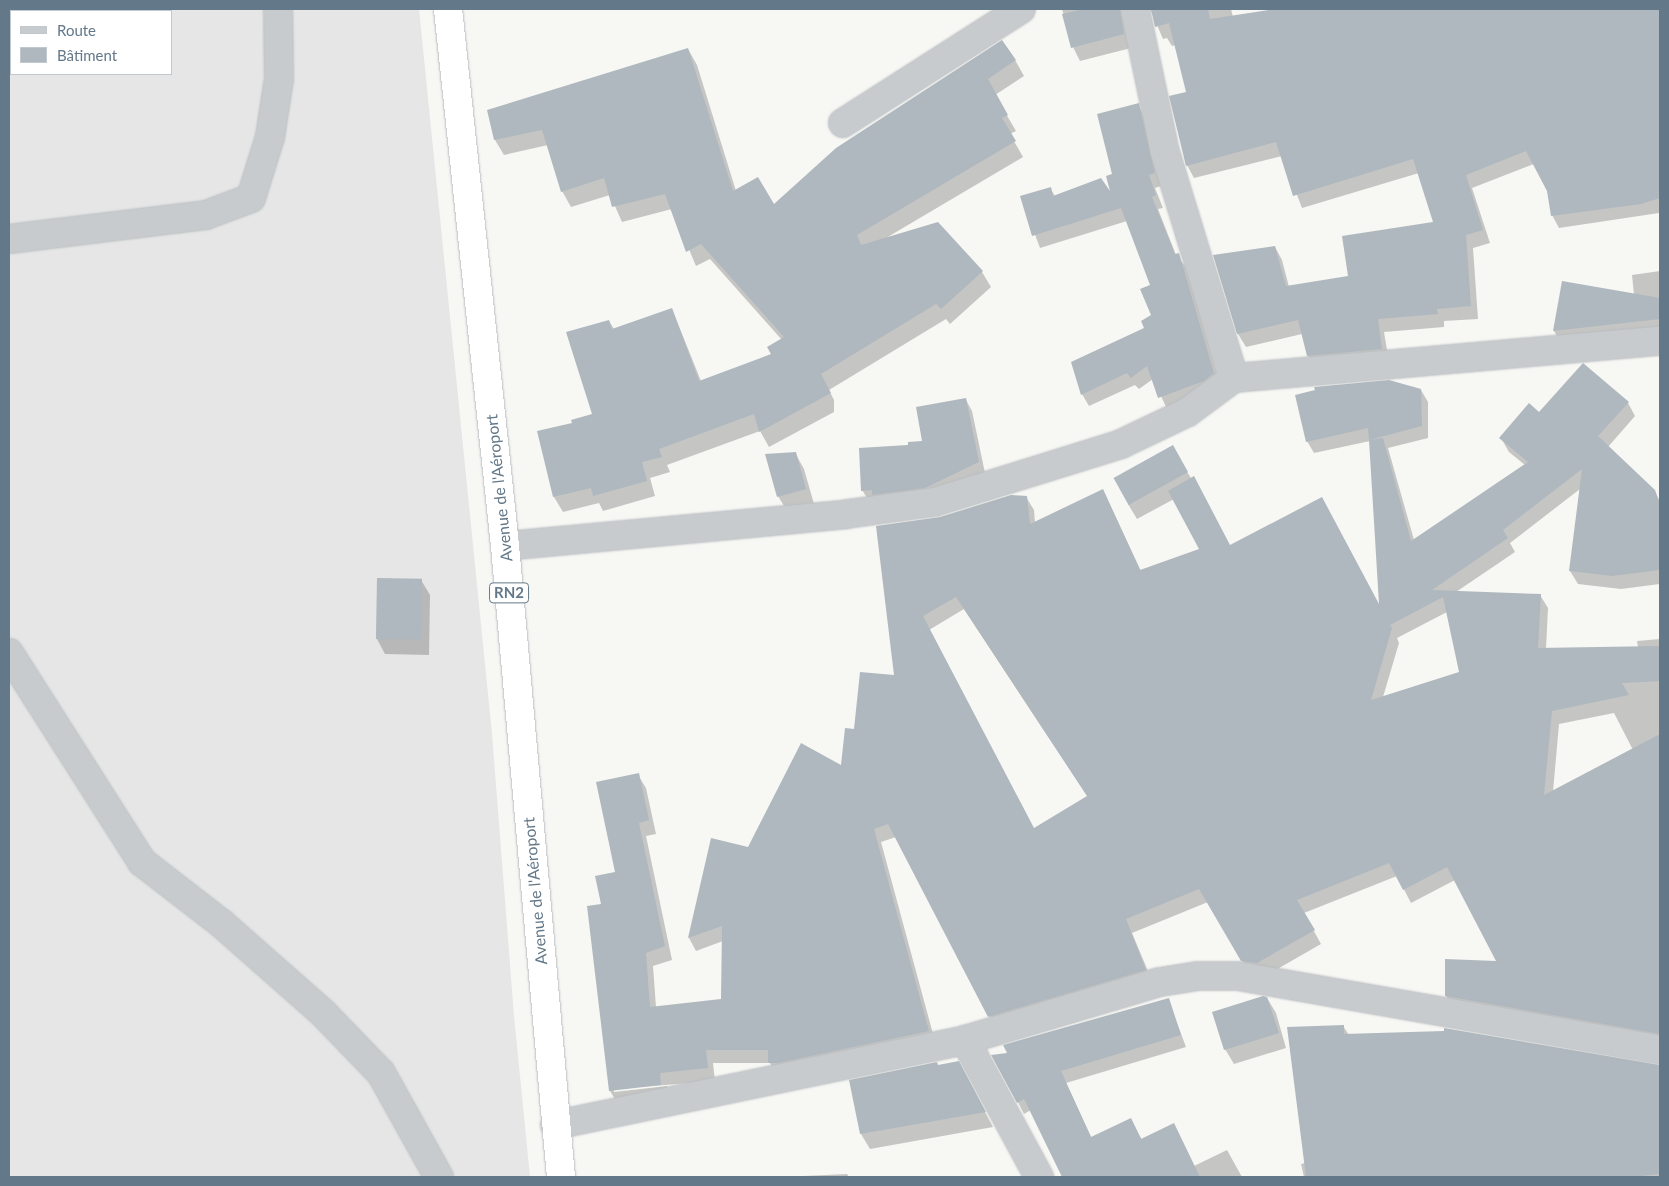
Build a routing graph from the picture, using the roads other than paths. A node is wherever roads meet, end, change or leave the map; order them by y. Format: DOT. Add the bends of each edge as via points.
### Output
graph roads {
  1 [pos="278,9"];
  2 [pos="448,9"];
  3 [pos="1021,9"];
  4 [pos="1135,9"];
  5 [pos="843,123"];
  6 [pos="9,239"];
  7 [pos="1660,341"];
  8 [pos="1234,378"];
  9 [pos="505,546"];
  10 [pos="9,653"];
  11 [pos="965,1040"];
  12 [pos="1660,1050"];
  13 [pos="555,1125"];
  14 [pos="439,1177"];
  15 [pos="561,1177"];
  16 [pos="1039,1177"];
  1 -- 6 [label="street" via="279,79 270,137 251,198 206,215"];
  2 -- 9 [label="highway, Avenue de l'Aéroport / RN2"];
  3 -- 5 [label="street"];
  4 -- 8 [label="street" via="1165,152"];
  7 -- 8 [label="street"];
  8 -- 9 [label="street" via="1188,412 1121,444 935,502 847,514"];
  9 -- 13 [label="highway, Avenue de l'Aéroport / RN2"];
  10 -- 14 [label="street" via="142,862 221,923 323,1013 381,1073"];
  11 -- 12 [label="street" via="1160,982 1199,976 1238,976"];
  11 -- 13 [label="street"];
  11 -- 16 [label="street"];
  13 -- 15 [label="highway, Avenue de l'Aéroport / RN2"];
}
